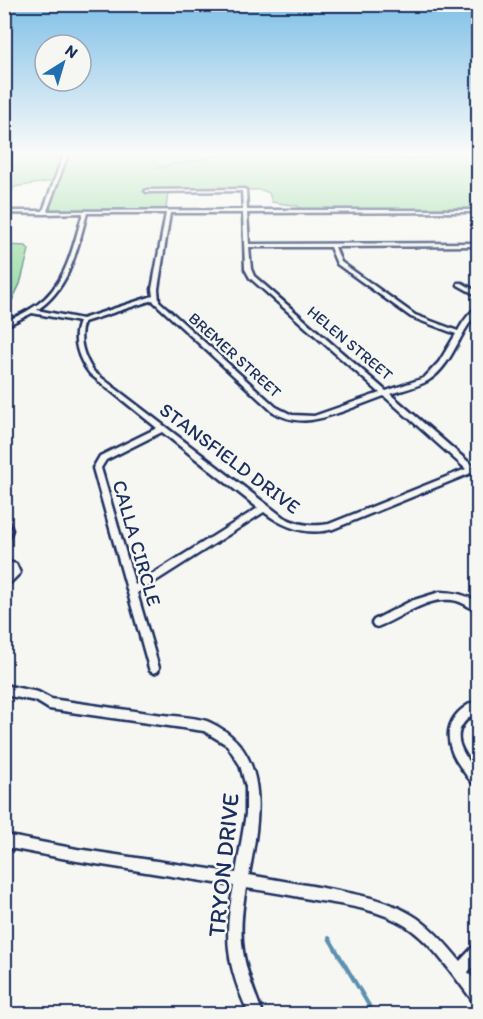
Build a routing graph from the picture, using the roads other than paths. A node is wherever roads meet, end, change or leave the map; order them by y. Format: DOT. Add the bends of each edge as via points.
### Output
graph roads {
  1 [pos="49,201"];
  2 [pos="244,201"];
  3 [pos="478,211"];
  4 [pos="4,212"];
  5 [pos="168,212"];
  6 [pos="245,212"];
  7 [pos="44,213"];
  8 [pos="85,213"];
  9 [pos="478,244"];
  10 [pos="247,246"];
  11 [pos="332,246"];
  12 [pos="460,284"];
  13 [pos="478,294"];
  14 [pos="155,297"];
  15 [pos="478,309"];
  16 [pos="32,311"];
  17 [pos="82,321"];
  18 [pos="4,325"];
  19 [pos="459,333"];
  20 [pos="388,393"];
  21 [pos="161,429"];
  22 [pos="476,470"];
  23 [pos="264,508"];
  24 [pos="4,521"];
  25 [pos="4,540"];
  26 [pos="4,564"];
  27 [pos="4,583"];
  28 [pos="132,592"];
  29 [pos="478,607"];
  30 [pos="377,623"];
  31 [pos="154,668"];
  32 [pos="4,690"];
  33 [pos="478,705"];
  34 [pos="478,780"];
  35 [pos="4,841"];
  36 [pos="241,880"];
  37 [pos="478,952"];
  38 [pos="459,971"];
  39 [pos="478,996"];
  40 [pos="256,1014"];
  1 -- 7 [label="street"];
  2 -- 6 [label="street, HELEN STREET"];
  3 -- 6 [label="street"];
  4 -- 7 [label="street"];
  5 -- 6 [label="street"];
  5 -- 8 [label="street"];
  5 -- 14 [label="street"];
  6 -- 10 [label="street, HELEN STREET"];
  7 -- 8 [label="street"];
  8 -- 16 [label="street" via="64,280 56,293"];
  9 -- 11 [label="street"];
  10 -- 11 [label="street"];
  10 -- 20 [label="street, HELEN STREET" via="248,269 256,281"];
  11 -- 19 [label="street" via="339,263 413,316"];
  12 -- 13 [label="street"];
  14 -- 17 [label="street"];
  14 -- 20 [label="street, BREMER STREET" via="266,402 286,416 312,418"];
  15 -- 19 [label="street, BREMER STREET"];
  16 -- 17 [label="street"];
  16 -- 18 [label="street"];
  17 -- 21 [label="street, STANSFIELD DRIVE" via="82,357 87,368"];
  19 -- 20 [label="street, BREMER STREET" via="438,370 418,383"];
  20 -- 22 [label="street, HELEN STREET"];
  21 -- 23 [label="street, STANSFIELD DRIVE"];
  21 -- 28 [label="street, CALLA CIRCLE" via="104,458 97,466"];
  22 -- 23 [label="street, STANSFIELD DRIVE" via="322,529 294,528"];
  23 -- 28 [label="street"];
  24 -- 25 [label="street" via="9,530"];
  26 -- 27 [label="street" via="13,566 15,573"];
  28 -- 31 [label="street, CALLA CIRCLE"];
  29 -- 30 [label="street" via="457,596 437,596"];
  32 -- 36 [label="street, TRYON DRIVE" via="38,697 49,704 206,726 227,737 243,755 252,778"];
  33 -- 34 [label="street" via="460,718 453,738 458,756"];
  35 -- 36 [label="street"];
  36 -- 38 [label="street" via="389,910 423,932"];
  36 -- 40 [label="street, TRYON DRIVE" via="235,944 242,979"];
  37 -- 38 [label="street"];
  38 -- 39 [label="street"];
}
